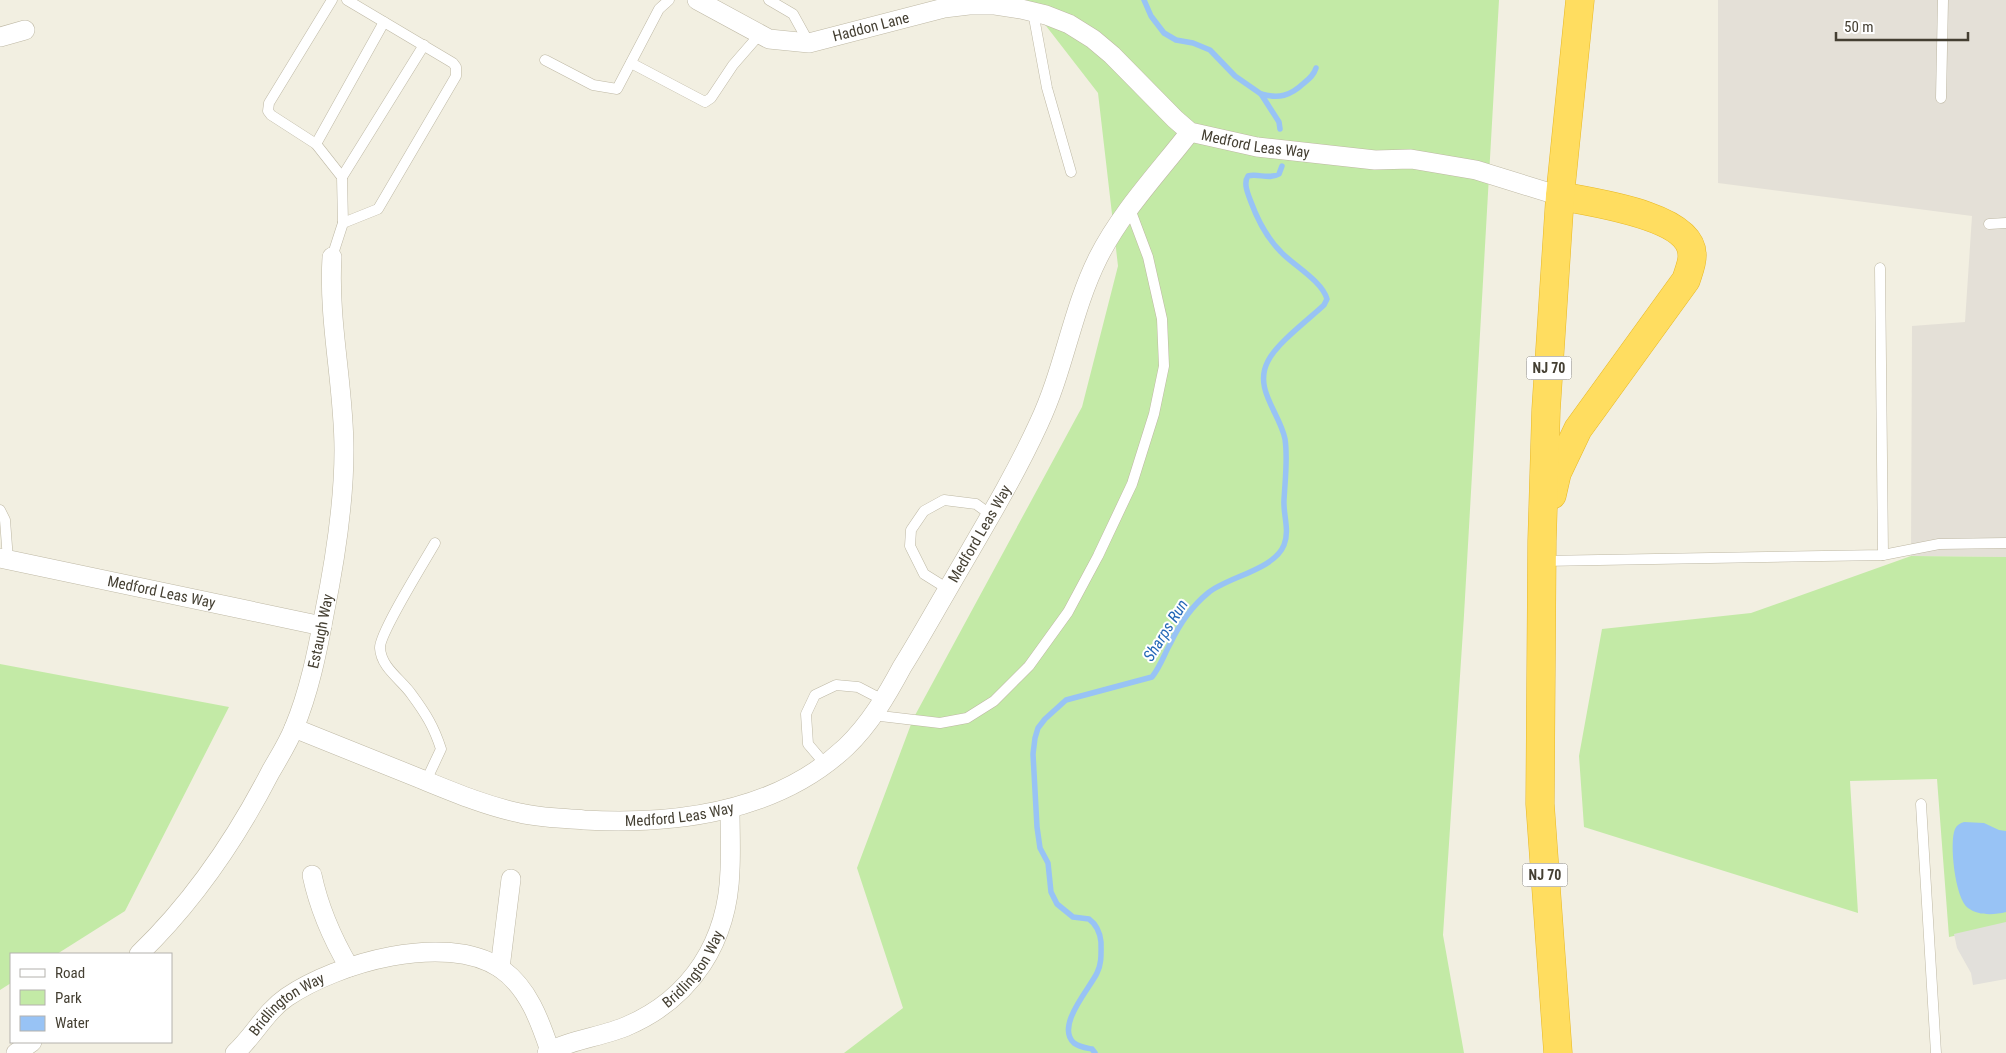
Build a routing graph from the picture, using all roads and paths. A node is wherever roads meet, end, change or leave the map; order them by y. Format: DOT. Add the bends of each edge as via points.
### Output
graph roads {
  1 [pos="332,0"];
  2 [pos="347,0"];
  3 [pos="669,0"];
  4 [pos="697,0"];
  5 [pos="769,0"];
  6 [pos="1580,0"];
  7 [pos="1943,0"];
  8 [pos="1033,12"];
  9 [pos="384,22"];
  10 [pos="25,30"];
  11 [pos="760,34"];
  12 [pos="0,37"];
  13 [pos="809,43"];
  14 [pos="424,45"];
  15 [pos="545,60"];
  16 [pos="631,63"];
  17 [pos="1941,98"];
  18 [pos="1190,132"];
  19 [pos="316,144"];
  20 [pos="1071,172"];
  21 [pos="342,178"];
  22 [pos="1560,196"];
  23 [pos="1130,209"];
  24 [pos="343,223"];
  25 [pos="2006,223"];
  26 [pos="1989,224"];
  27 [pos="332,258"];
  28 [pos="1880,268"];
  29 [pos="0,510"];
  30 [pos="990,514"];
  31 [pos="435,542"];
  32 [pos="2006,543"];
  33 [pos="1542,551"];
  34 [pos="1883,555"];
  35 [pos="4,559"];
  36 [pos="948,589"];
  37 [pos="322,626"];
  38 [pos="883,700"];
  39 [pos="872,715"];
  40 [pos="294,728"];
  41 [pos="825,764"];
  42 [pos="426,781"];
  43 [pos="1921,804"];
  44 [pos="730,809"];
  45 [pos="312,875"];
  46 [pos="511,879"];
  47 [pos="140,953"];
  48 [pos="349,967"];
  49 [pos="500,968"];
  50 [pos="31,1043"];
  51 [pos="548,1052"];
  52 [pos="16,1053"];
  53 [pos="235,1053"];
  54 [pos="1558,1053"];
  55 [pos="1936,1053"];
  1 -- 19 [label="lane" via="269,103 268,111"];
  2 -- 9 [label="lane"];
  3 -- 16 [label="lane" via="658,9"];
  4 -- 11 [label="street, Haddon Lane"];
  5 -- 13 [label="lane" via="793,14"];
  6 -- 22 [label="highway, NJ 70"];
  7 -- 17 [label="lane"];
  8 -- 13 [label="street, Haddon Lane" via="995,5 944,8"];
  8 -- 18 [label="street, Haddon Lane" via="1069,24 1093,39"];
  8 -- 20 [label="lane" via="1047,88"];
  9 -- 14 [label="lane"];
  9 -- 19 [label="lane"];
  10 -- 12 [label="street"];
  11 -- 13 [label="street, Haddon Lane" via="770,39"];
  11 -- 16 [label="lane" via="705,102"];
  14 -- 21 [label="lane"];
  14 -- 24 [label="lane" via="453,63 456,76 378,209"];
  15 -- 16 [label="lane" via="593,85 617,89"];
  18 -- 22 [label="street, Medford Leas Way" via="1257,147 1375,160 1411,159 1476,170"];
  18 -- 23 [label="street, Medford Leas Way"];
  19 -- 21 [label="lane"];
  21 -- 24 [label="lane"];
  22 -- 33 [label="highway, NJ 70" via="1546,410"];
  22 -- 33 [label="highway" via="1650,216 1675,227 1687,240 1692,253 1686,280 1578,429 1557,473"];
  23 -- 30 [label="street, Medford Leas Way" via="1099,256 1080,300 1040,422"];
  23 -- 39 [label="lane" via="1148,257 1162,319 1164,366 1154,414 1132,484 1098,556 1068,612 1030,666 994,701 968,718 940,723"];
  24 -- 27 [label="lane"];
  25 -- 26 [label="lane"];
  27 -- 37 [label="street, Estaugh Way" via="332,306 344,451 336,544"];
  28 -- 34 [label="lane"];
  29 -- 35 [label="lane" via="5,520"];
  30 -- 36 [label="street, Medford Leas Way"];
  30 -- 36 [label="lane" via="976,504 944,500 924,511 911,530 910,546 924,574"];
  31 -- 42 [label="lane" via="379,647 388,668 412,693 434,726 441,749"];
  32 -- 34 [label="lane" via="1939,544"];
  33 -- 34 [label="lane"];
  33 -- 54 [label="highway, NJ 70" via="1540,804"];
  35 -- 37 [label="street, Medford Leas Way"];
  36 -- 38 [label="street, Medford Leas Way"];
  37 -- 40 [label="street, Estaugh Way" via="308,688"];
  38 -- 39 [label="street, Medford Leas Way"];
  38 -- 41 [label="lane" via="858,687 836,685 815,695 806,714 808,744"];
  39 -- 41 [label="street, Medford Leas Way" via="847,746"];
  40 -- 42 [label="street, Medford Leas Way"];
  40 -- 47 [label="street, Estaugh Way" via="254,804 227,846 176,914"];
  41 -- 44 [label="street, Medford Leas Way" via="770,795"];
  42 -- 44 [label="street, Medford Leas Way" via="520,813 569,819 652,820"];
  43 -- 55 [label="lane"];
  44 -- 51 [label="street, Bridlington Way" via="730,871 726,904 716,939 699,970 673,997 643,1018 609,1033"];
  45 -- 48 [label="street" via="323,914"];
  46 -- 49 [label="street"];
  48 -- 49 [label="street, Bridlington Way" via="390,957 445,953 481,958"];
  48 -- 53 [label="street, Bridlington Way" via="318,979 286,998 272,1009"];
  49 -- 51 [label="street, Bridlington Way" via="511,977 536,1013"];
  50 -- 52 [label="street"];
}
